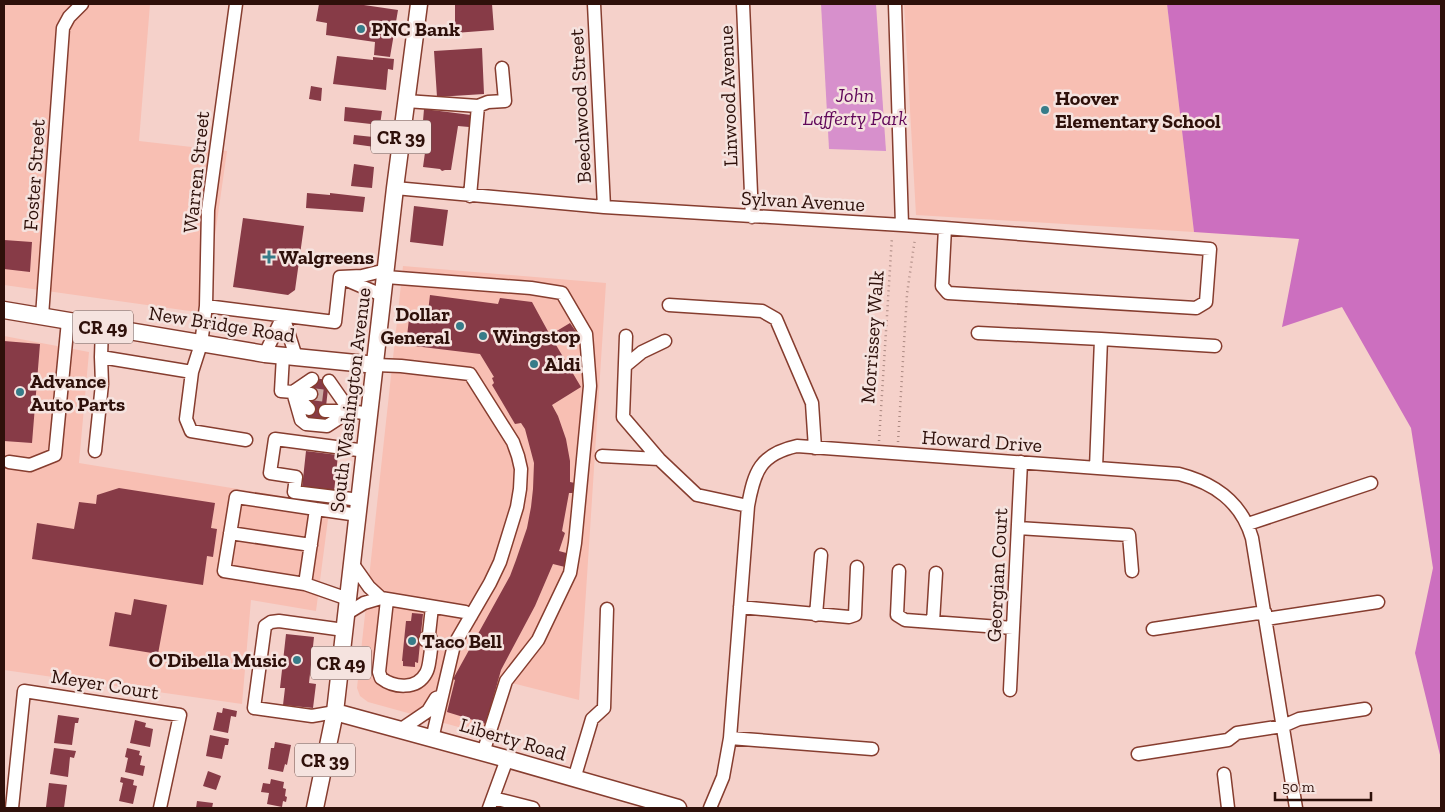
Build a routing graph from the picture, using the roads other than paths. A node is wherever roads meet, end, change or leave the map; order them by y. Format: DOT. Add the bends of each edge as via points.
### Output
graph roads {
  1 [pos="82,4"];
  2 [pos="236,4"];
  3 [pos="419,4"];
  4 [pos="594,4"];
  5 [pos="743,4"];
  6 [pos="895,4"];
  7 [pos="502,68"];
  8 [pos="406,101"];
  9 [pos="478,106"];
  10 [pos="395,188"];
  11 [pos="470,196"];
  12 [pos="604,207"];
  13 [pos="752,217"];
  14 [pos="898,225"];
  15 [pos="945,228"];
  16 [pos="386,273"];
  17 [pos="340,277"];
  18 [pos="384,296"];
  19 [pos="669,305"];
  20 [pos="206,306"];
  21 [pos="4,310"];
  22 [pos="42,316"];
  23 [pos="283,316"];
  24 [pos="68,321"];
  25 [pos="102,327"];
  26 [pos="978,333"];
  27 [pos="626,336"];
  28 [pos="1101,339"];
  29 [pos="666,341"];
  30 [pos="202,344"];
  31 [pos="1215,346"];
  32 [pos="265,354"];
  33 [pos="290,356"];
  34 [pos="101,357"];
  35 [pos="376,366"];
  36 [pos="625,366"];
  37 [pos="192,372"];
  38 [pos="312,379"];
  39 [pos="329,381"];
  40 [pos="293,392"];
  41 [pos="311,394"];
  42 [pos="327,396"];
  43 [pos="309,409"];
  44 [pos="350,411"];
  45 [pos="325,412"];
  46 [pos="370,414"];
  47 [pos="246,440"];
  48 [pos="815,448"];
  49 [pos="95,451"];
  50 [pos="366,451"];
  51 [pos="602,456"];
  52 [pos="659,459"];
  53 [pos="9,462"];
  54 [pos="1021,462"];
  55 [pos="1096,468"];
  56 [pos="1371,483"];
  57 [pos="748,506"];
  58 [pos="359,507"];
  59 [pos="316,509"];
  60 [pos="1248,524"];
  61 [pos="1018,528"];
  62 [pos="230,534"];
  63 [pos="311,545"];
  64 [pos="822,555"];
  65 [pos="352,563"];
  66 [pos="857,567"];
  67 [pos="1132,570"];
  68 [pos="899,571"];
  69 [pos="936,573"];
  70 [pos="305,584"];
  71 [pos="384,599"];
  72 [pos="1378,602"];
  73 [pos="432,607"];
  74 [pos="740,607"];
  75 [pos="608,609"];
  76 [pos="346,614"];
  77 [pos="816,615"];
  78 [pos="471,616"];
  79 [pos="1265,616"];
  80 [pos="933,622"];
  81 [pos="1013,628"];
  82 [pos="1153,629"];
  83 [pos="1010,690"];
  84 [pos="441,696"];
  85 [pos="1365,709"];
  86 [pos="335,712"];
  87 [pos="1283,726"];
  88 [pos="400,730"];
  89 [pos="432,738"];
  90 [pos="730,738"];
  91 [pos="872,749"];
  92 [pos="483,753"];
  93 [pos="1138,754"];
  94 [pos="508,759"];
  95 [pos="1224,774"];
  96 [pos="574,780"];
  97 [pos="491,803"];
  98 [pos="12,808"];
  99 [pos="160,808"];
  100 [pos="315,808"];
  101 [pos="532,808"];
  102 [pos="678,808"];
  103 [pos="710,808"];
  104 [pos="1228,808"];
  105 [pos="1296,808"];
  1 -- 22 [label="street, Foster Street" via="63,28"];
  2 -- 20 [label="street, Warren Street" via="208,210"];
  3 -- 8 [label="main road, South Washington Avenue / CR 39"];
  4 -- 12 [label="street, Beechwood Street"];
  5 -- 13 [label="street, Linwood Avenue"];
  6 -- 14 [label="street"];
  7 -- 9 [label="street" via="505,101"];
  8 -- 9 [label="street"];
  8 -- 10 [label="main road, South Washington Avenue / CR 39"];
  9 -- 11 [label="street"];
  10 -- 11 [label="street, Sylvan Avenue"];
  10 -- 16 [label="main road, South Washington Avenue / CR 39"];
  11 -- 12 [label="street, Sylvan Avenue"];
  12 -- 13 [label="street, Sylvan Avenue"];
  13 -- 14 [label="street, Sylvan Avenue"];
  14 -- 15 [label="street, Sylvan Avenue"];
  15 -- 15 [label="street, Sylvan Avenue" via="1210,248 1206,302 1196,308 948,293 942,286"];
  16 -- 17 [label="street"];
  16 -- 18 [label="main road, South Washington Avenue / CR 39"];
  16 -- 92 [label="street" via="562,293 586,334 590,386 570,573 538,640 506,681"];
  17 -- 18 [label="street"];
  17 -- 23 [label="street" via="335,322"];
  18 -- 35 [label="main road, South Washington Avenue / CR 39"];
  19 -- 48 [label="street" via="762,311 776,319 812,403"];
  20 -- 23 [label="street"];
  20 -- 30 [label="street, Warren Street"];
  21 -- 22 [label="main road, New Bridge Road / CR 49"];
  22 -- 24 [label="main road, New Bridge Road / CR 49"];
  23 -- 32 [label="street"];
  23 -- 33 [label="street"];
  24 -- 25 [label="main road, New Bridge Road / CR 49"];
  24 -- 53 [label="street" via="55,455 30,465"];
  25 -- 30 [label="main road, New Bridge Road / CR 49"];
  25 -- 34 [label="street"];
  26 -- 28 [label="street"];
  27 -- 36 [label="street"];
  28 -- 31 [label="street"];
  28 -- 55 [label="street"];
  29 -- 36 [label="street" via="642,352"];
  30 -- 32 [label="main road, New Bridge Road / CR 49"];
  30 -- 37 [label="street, Warren Street"];
  32 -- 33 [label="main road, New Bridge Road / CR 49"];
  33 -- 35 [label="main road, New Bridge Road / CR 49"];
  33 -- 40 [label="street" via="281,391"];
  34 -- 37 [label="street"];
  34 -- 49 [label="street" via="102,384"];
  35 -- 46 [label="main road, South Washington Avenue / CR 49"];
  35 -- 78 [label="street" via="470,374 513,442 520,468 517,507 507,543"];
  36 -- 52 [label="street" via="623,417"];
  37 -- 47 [label="street, Warren Street" via="186,419 191,431"];
  38 -- 40 [label="street"];
  39 -- 44 [label="street"];
  40 -- 41 [label="street"];
  40 -- 43 [label="street"];
  40 -- 44 [label="street" via="301,420 306,424 327,426"];
  42 -- 44 [label="street"];
  44 -- 45 [label="street"];
  44 -- 46 [label="street"];
  46 -- 50 [label="main road, South Washington Avenue / CR 49"];
  48 -- 54 [label="street, Howard Drive"];
  48 -- 57 [label="street, Howard Drive" via="797,446 770,456 758,469 751,485"];
  50 -- 58 [label="main road, South Washington Avenue / CR 49"];
  50 -- 58 [label="street" via="275,439 270,473 296,477 294,492"];
  51 -- 52 [label="street"];
  52 -- 57 [label="street" via="697,495"];
  54 -- 55 [label="street, Howard Drive"];
  54 -- 61 [label="street, Georgian Court"];
  55 -- 60 [label="street, Howard Drive" via="1179,474 1197,479 1226,496"];
  56 -- 60 [label="street"];
  57 -- 74 [label="street, Howard Drive"];
  58 -- 59 [label="street"];
  58 -- 65 [label="main road, South Washington Avenue / CR 49"];
  59 -- 62 [label="street" via="236,497"];
  59 -- 63 [label="street"];
  60 -- 79 [label="street, Howard Drive"];
  61 -- 67 [label="street" via="1129,535"];
  61 -- 81 [label="street, Georgian Court"];
  62 -- 63 [label="street"];
  62 -- 70 [label="street" via="224,571"];
  63 -- 70 [label="street"];
  64 -- 77 [label="street"];
  65 -- 71 [label="street" via="369,587"];
  65 -- 76 [label="main road, South Washington Avenue / CR 49"];
  66 -- 77 [label="street" via="855,615"];
  68 -- 80 [label="street" via="897,615 905,620"];
  69 -- 80 [label="street"];
  70 -- 76 [label="street"];
  71 -- 73 [label="street"];
  71 -- 73 [label="street" via="379,672 402,678 416,674 422,664"];
  71 -- 76 [label="street" via="364,603"];
  72 -- 79 [label="street"];
  73 -- 78 [label="street" via="465,612"];
  74 -- 77 [label="street"];
  74 -- 90 [label="street, Howard Drive"];
  75 -- 96 [label="street" via="604,708 592,719"];
  76 -- 86 [label="main road, South Washington Avenue / CR 49"];
  76 -- 86 [label="street" via="271,622 265,626 254,708 312,716"];
  78 -- 84 [label="street" via="454,646"];
  79 -- 82 [label="street"];
  79 -- 87 [label="street, Howard Drive"];
  80 -- 81 [label="street"];
  81 -- 83 [label="street, Georgian Court"];
  84 -- 88 [label="street" via="428,711"];
  84 -- 89 [label="street"];
  85 -- 87 [label="street" via="1299,719"];
  86 -- 88 [label="main road, Liberty Road"];
  86 -- 100 [label="main road, CR 39"];
  87 -- 93 [label="street" via="1237,733 1228,740"];
  87 -- 105 [label="street, Howard Drive"];
  88 -- 89 [label="main road, Liberty Road"];
  89 -- 92 [label="main road, Liberty Road"];
  90 -- 91 [label="street"];
  90 -- 103 [label="street, Howard Drive" via="723,777"];
  92 -- 94 [label="main road, Liberty Road"];
  94 -- 96 [label="main road, Liberty Road"];
  94 -- 97 [label="street"];
  95 -- 104 [label="street"];
  96 -- 102 [label="main road, Liberty Road"];
  97 -- 101 [label="street"];
  98 -- 99 [label="street, Meyer Court" via="24,691 180,715"];
}
